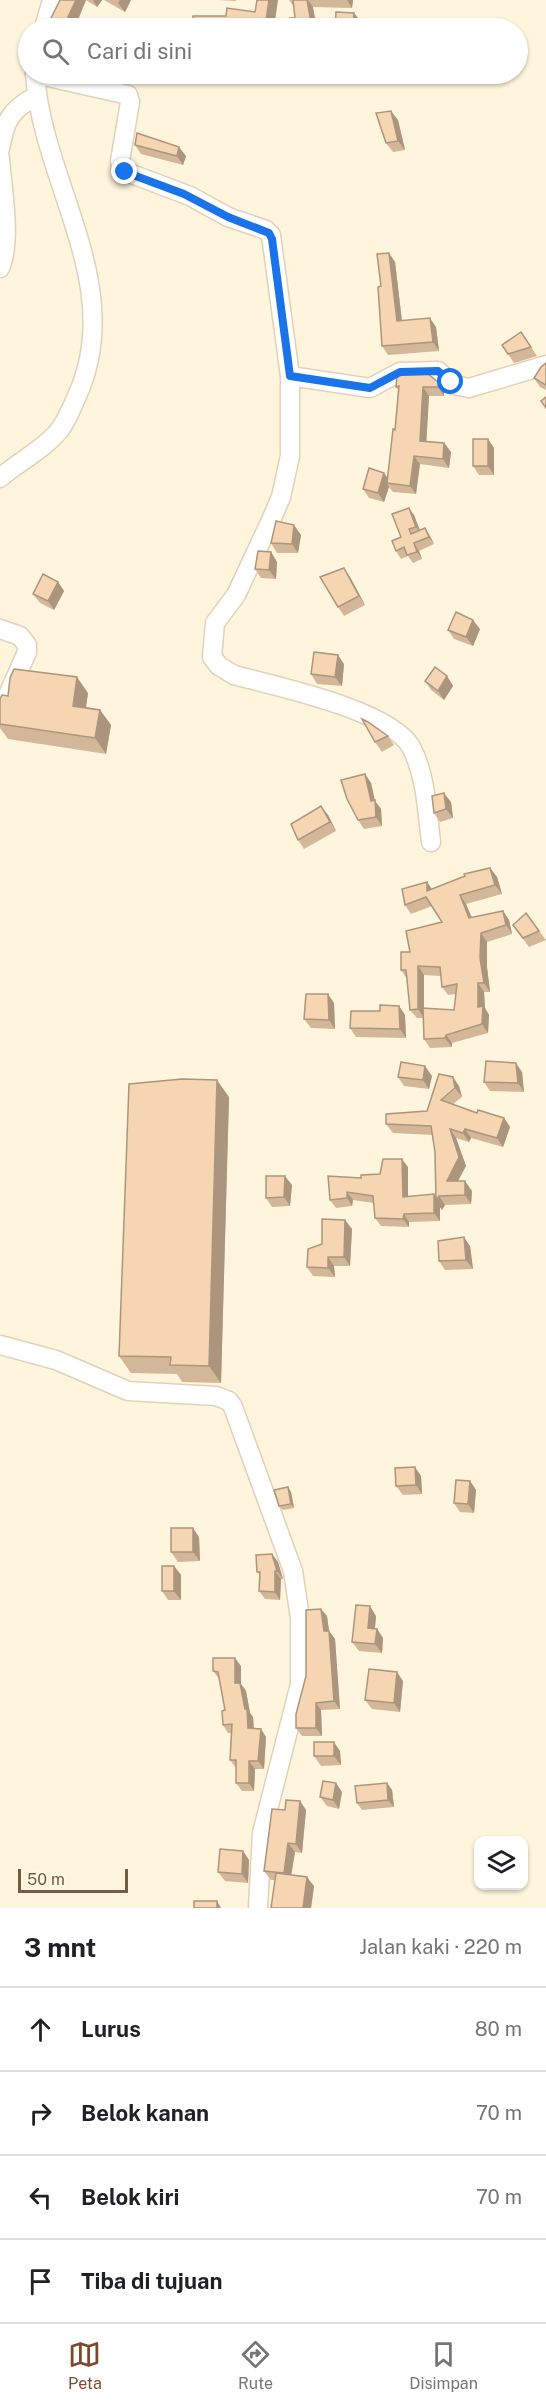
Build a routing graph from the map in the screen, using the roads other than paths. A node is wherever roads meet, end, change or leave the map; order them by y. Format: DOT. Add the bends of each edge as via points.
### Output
graph roads {
  1 [pos="52,0"];
  2 [pos="47,18"];
  3 [pos="35,84"];
  4 [pos="79,84"];
  5 [pos="36,96"];
  6 [pos="0,149"];
  7 [pos="0,158"];
  8 [pos="0,268"];
  9 [pos="546,365"];
  10 [pos="290,376"];
  11 [pos="0,478"];
  12 [pos="0,629"];
  13 [pos="0,713"];
  14 [pos="431,842"];
  15 [pos="0,1346"];
  16 [pos="258,1908"];
  1 -- 2 [label="street"];
  3 -- 5 [label="street"];
  4 -- 10 [label="street" via="128,95 121,170 190,196 269,233"];
  5 -- 6 [label="street" via="13,112 5,125"];
  5 -- 11 [label="street" via="88,273 94,328 82,383 55,436"];
  7 -- 8 [label="street" via="6,226 6,255"];
  9 -- 10 [label="street" via="469,388 454,385 438,371 400,372 370,388"];
  10 -- 14 [label="street" via="291,438 281,497 236,595 215,623 212,657 234,675 334,702 374,718 401,736 410,745 422,777"];
  12 -- 13 [label="street" via="20,636 27,645"];
  15 -- 16 [label="street" via="56,1360 128,1391 216,1396 233,1407 293,1571 300,1618 300,1684 262,1833"];
}
